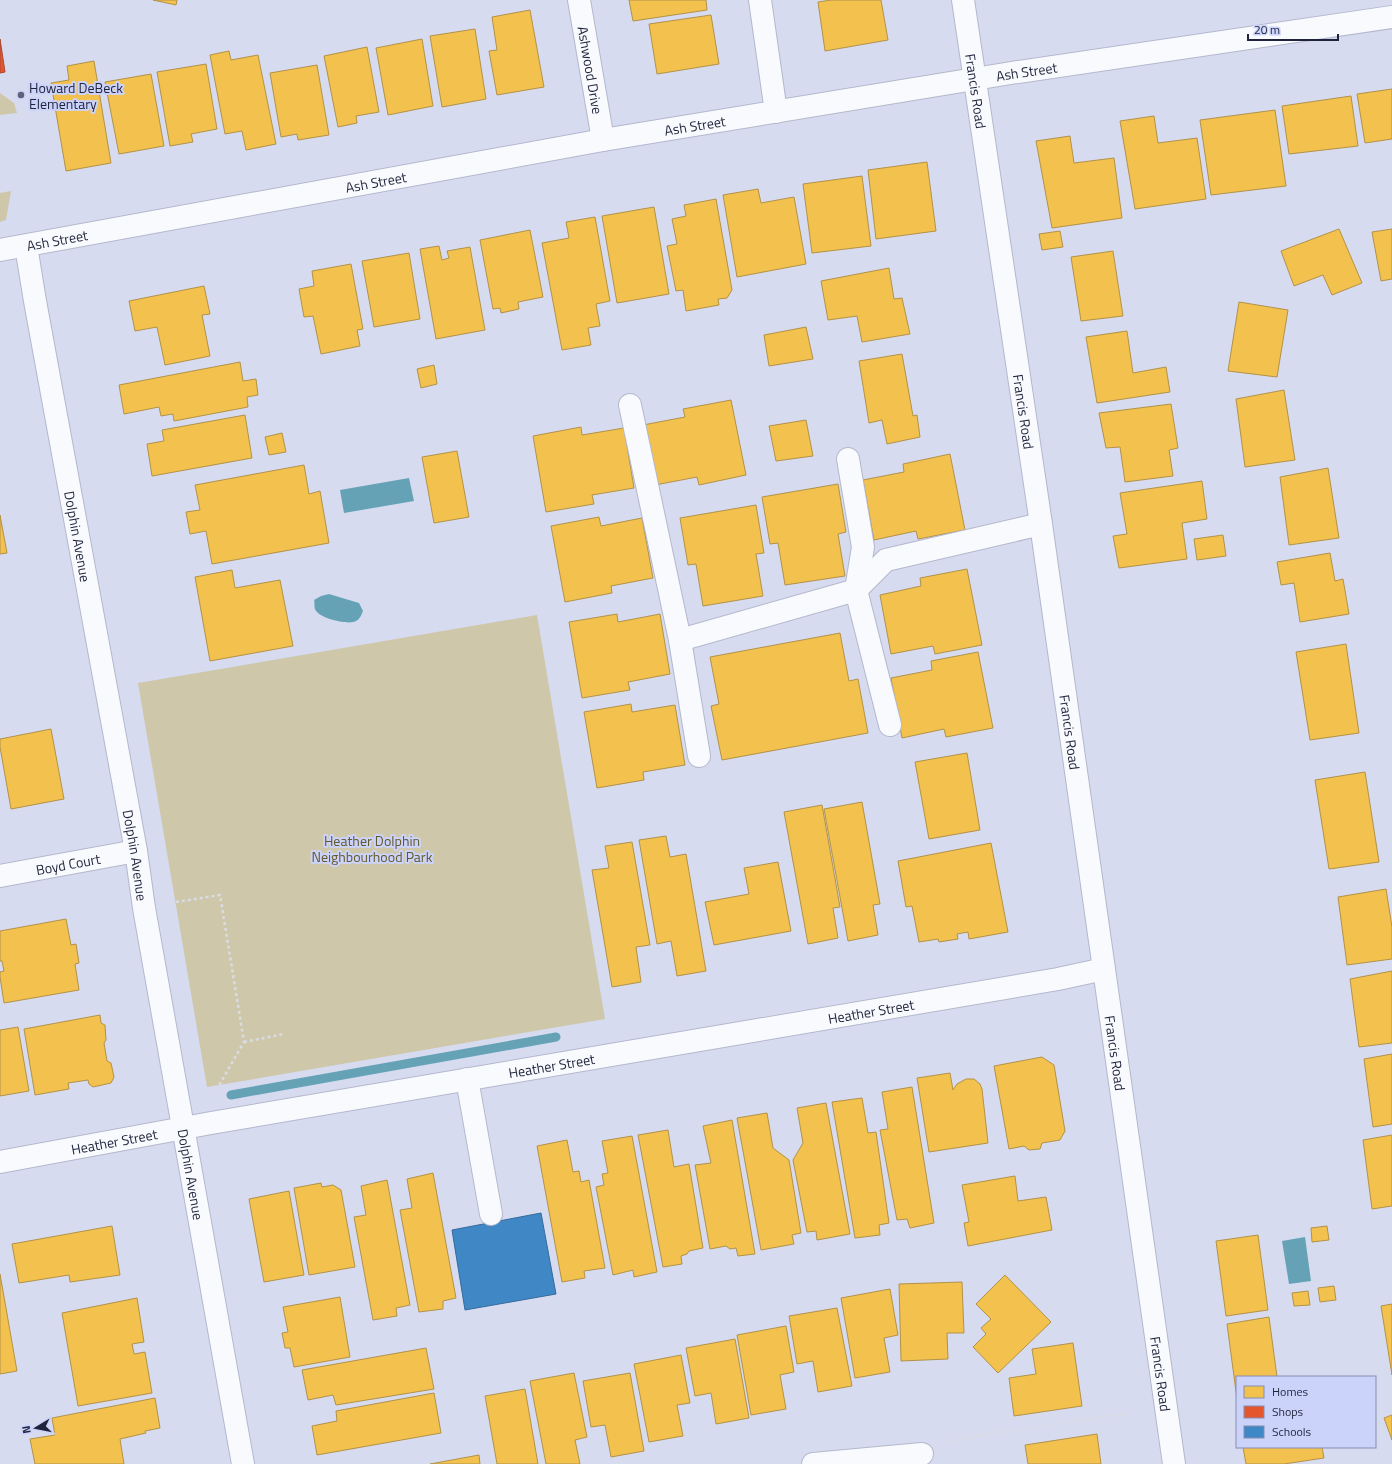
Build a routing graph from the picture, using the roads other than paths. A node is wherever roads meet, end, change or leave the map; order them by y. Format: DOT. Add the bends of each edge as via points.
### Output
graph roads {
  1 [pos="579,0"];
  2 [pos="760,0"];
  3 [pos="963,0"];
  4 [pos="1392,17"];
  5 [pos="975,79"];
  6 [pos="776,112"];
  7 [pos="602,140"];
  8 [pos="26,246"];
  9 [pos="0,250"];
  10 [pos="630,405"];
  11 [pos="848,459"];
  12 [pos="1042,524"];
  13 [pos="856,590"];
  14 [pos="680,640"];
  15 [pos="890,726"];
  16 [pos="699,756"];
  17 [pos="136,851"];
  18 [pos="0,876"];
  19 [pos="1104,969"];
  20 [pos="467,1080"];
  21 [pos="184,1128"];
  22 [pos="0,1162"];
  23 [pos="490,1214"];
  24 [pos="922,1454"];
  25 [pos="244,1464"];
  26 [pos="813,1464"];
  27 [pos="1174,1464"];
  1 -- 7 [label="street, Ashwood Drive"];
  2 -- 6 [label="street"];
  3 -- 5 [label="street, Francis Road"];
  4 -- 5 [label="street, Ash Street"];
  5 -- 6 [label="street, Ash Street"];
  5 -- 12 [label="street, Francis Road"];
  6 -- 7 [label="street, Ash Street"];
  7 -- 8 [label="street, Ash Street"];
  8 -- 9 [label="street, Ash Street"];
  8 -- 17 [label="street, Dolphin Avenue"];
  10 -- 14 [label="street"];
  11 -- 13 [label="street" via="863,547"];
  12 -- 13 [label="street" via="886,560"];
  12 -- 19 [label="street, Francis Road"];
  13 -- 14 [label="street"];
  13 -- 15 [label="street"];
  14 -- 16 [label="street"];
  17 -- 18 [label="street, Boyd Court"];
  17 -- 21 [label="street, Dolphin Avenue"];
  19 -- 20 [label="street, Heather Street"];
  19 -- 27 [label="street, Francis Road"];
  20 -- 21 [label="street, Heather Street"];
  20 -- 23 [label="street"];
  21 -- 22 [label="street, Heather Street"];
  21 -- 25 [label="street, Dolphin Avenue"];
  24 -- 26 [label="street"];
}
